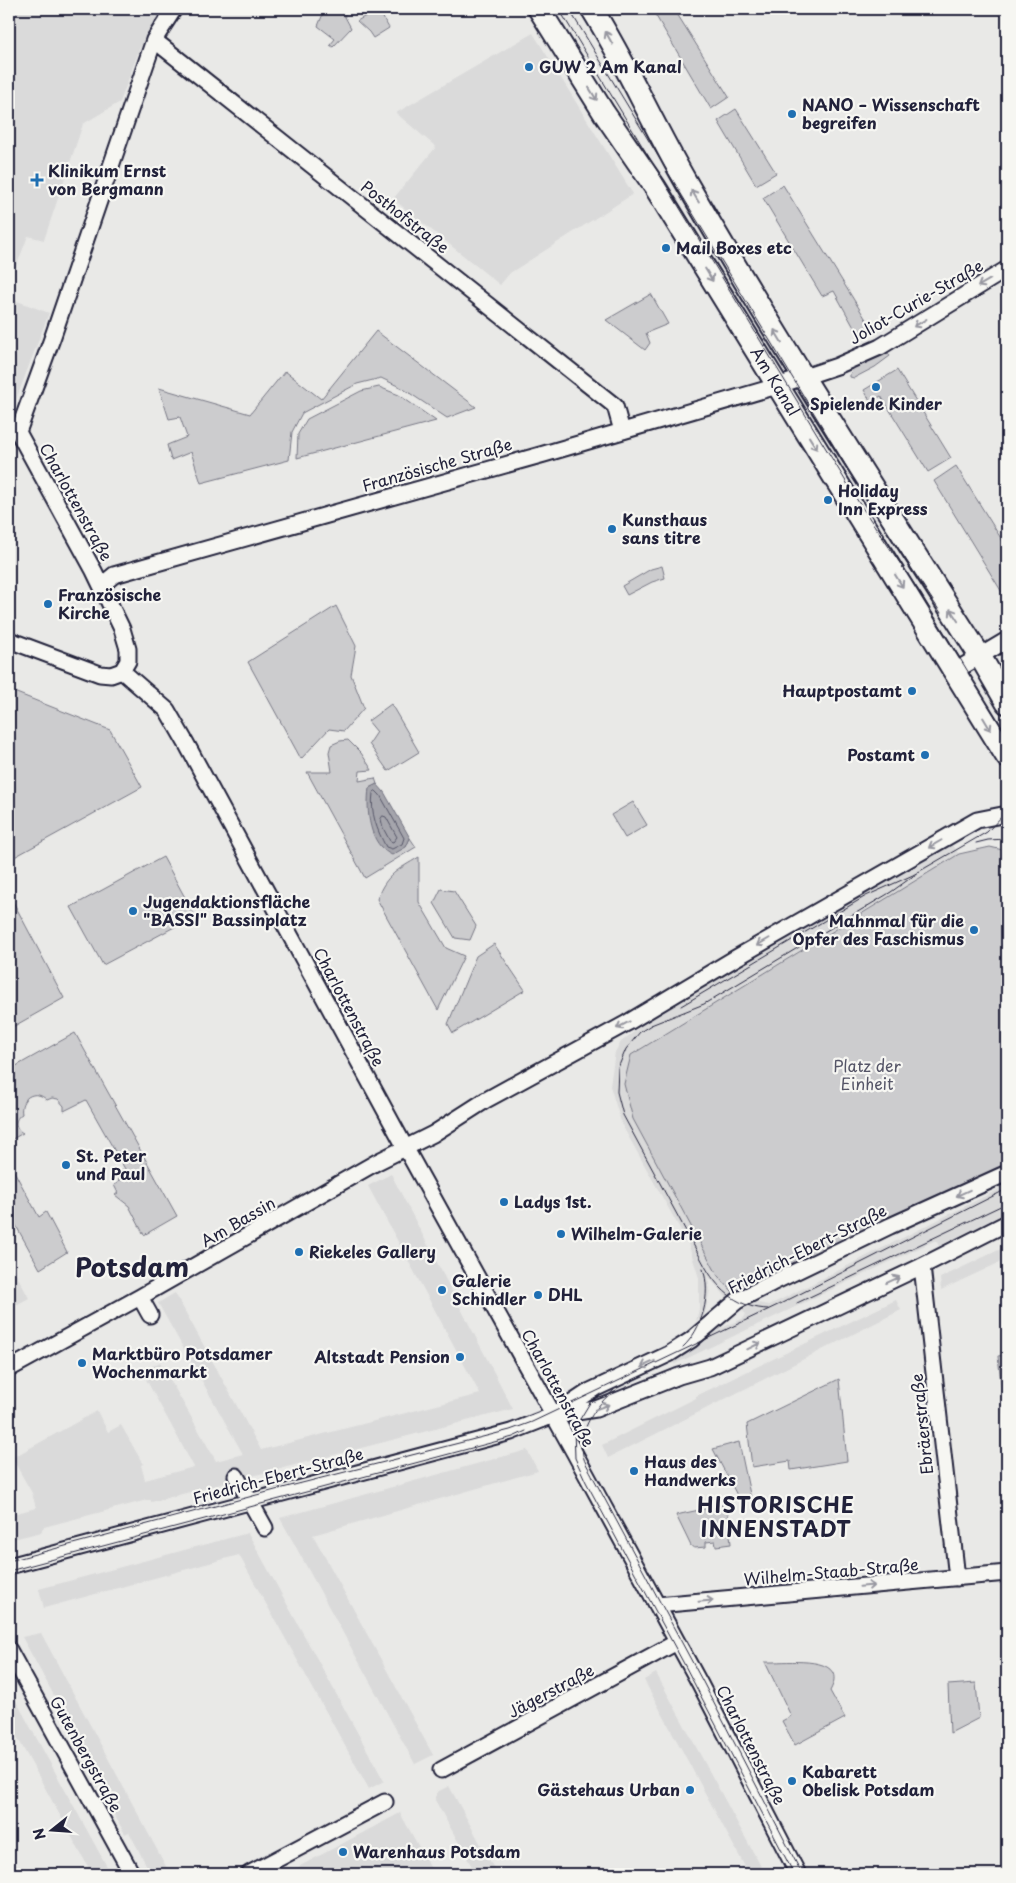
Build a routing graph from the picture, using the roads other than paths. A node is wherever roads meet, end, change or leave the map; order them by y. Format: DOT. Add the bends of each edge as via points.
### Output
graph roads {
  1 [pos="174,9"];
  2 [pos="539,9"];
  3 [pos="592,9"];
  4 [pos="154,40"];
  5 [pos="1007,269"];
  6 [pos="789,382"];
  7 [pos="622,431"];
  8 [pos="103,587"];
  9 [pos="9,640"];
  10 [pos="1007,640"];
  11 [pos="980,656"];
  12 [pos="122,671"];
  13 [pos="955,671"];
  14 [pos="1007,703"];
  15 [pos="1007,757"];
  16 [pos="1007,814"];
  17 [pos="405,1148"];
  18 [pos="1007,1172"];
  19 [pos="1007,1223"];
  20 [pos="922,1266"];
  21 [pos="140,1297"];
  22 [pos="150,1315"];
  23 [pos="9,1369"];
  24 [pos="554,1415"];
  25 [pos="236,1476"];
  26 [pos="251,1502"];
  27 [pos="265,1528"];
  28 [pos="9,1566"];
  29 [pos="1007,1573"];
  30 [pos="957,1578"];
  31 [pos="657,1605"];
  32 [pos="677,1642"];
  33 [pos="9,1650"];
  34 [pos="441,1770"];
  35 [pos="385,1802"];
  36 [pos="132,1874"];
  37 [pos="249,1874"];
  38 [pos="798,1874"];
  1 -- 4 [label="street, Charlottenstraße"];
  2 -- 6 [label="street, Am Kanal, one-way" via="604,113"];
  6 -- 3 [label="street, Am Kanal, one-way"];
  4 -- 7 [label="street, Posthofstraße" via="615,406"];
  4 -- 8 [label="street, Charlottenstraße" via="18,432"];
  5 -- 6 [label="street, Joliot-Curie-Straße, one-way" via="880,347"];
  6 -- 7 [label="street, Französische Straße"];
  11 -- 6 [label="street, Am Kanal, one-way"];
  6 -- 13 [label="street, Am Kanal, one-way"];
  7 -- 8 [label="street, Französische Straße" via="114,575"];
  8 -- 12 [label="street, Charlottenstraße" via="128,649 128,660"];
  9 -- 12 [label="street" via="100,674"];
  10 -- 11 [label="street"];
  11 -- 13 [label="street"];
  11 -- 14 [label="street, Am Kanal"];
  12 -- 17 [label="street, Charlottenstraße" via="172,718"];
  13 -- 15 [label="street, Am Kanal, one-way"];
  16 -- 17 [label="street, one-way" via="977,820"];
  17 -- 21 [label="street, Am Bassin"];
  17 -- 24 [label="street, Charlottenstraße"];
  18 -- 24 [label="street, Friedrich-Ebert-Straße, one-way" via="737,1301 669,1354 590,1391"];
  19 -- 20 [label="street, Friedrich-Ebert-Straße"];
  24 -- 20 [label="street, Friedrich-Ebert-Straße, one-way" via="596,1409 679,1376 710,1368"];
  20 -- 30 [label="street, Ebräerstraße"];
  21 -- 22 [label="street"];
  21 -- 23 [label="street, Am Bassin"];
  24 -- 26 [label="street, Friedrich-Ebert-Straße" via="512,1432"];
  24 -- 31 [label="street, Charlottenstraße"];
  25 -- 26 [label="street"];
  26 -- 27 [label="street"];
  26 -- 28 [label="street, Friedrich-Ebert-Straße"];
  29 -- 30 [label="street, Wilhelm-Staab-Straße"];
  31 -- 30 [label="street, Wilhelm-Staab-Straße, one-way"];
  31 -- 32 [label="street, Charlottenstraße"];
  32 -- 34 [label="street, Jägerstraße"];
  32 -- 38 [label="street, Charlottenstraße"];
  33 -- 36 [label="street, Gutenbergstraße"];
  35 -- 37 [label="street"];
}
